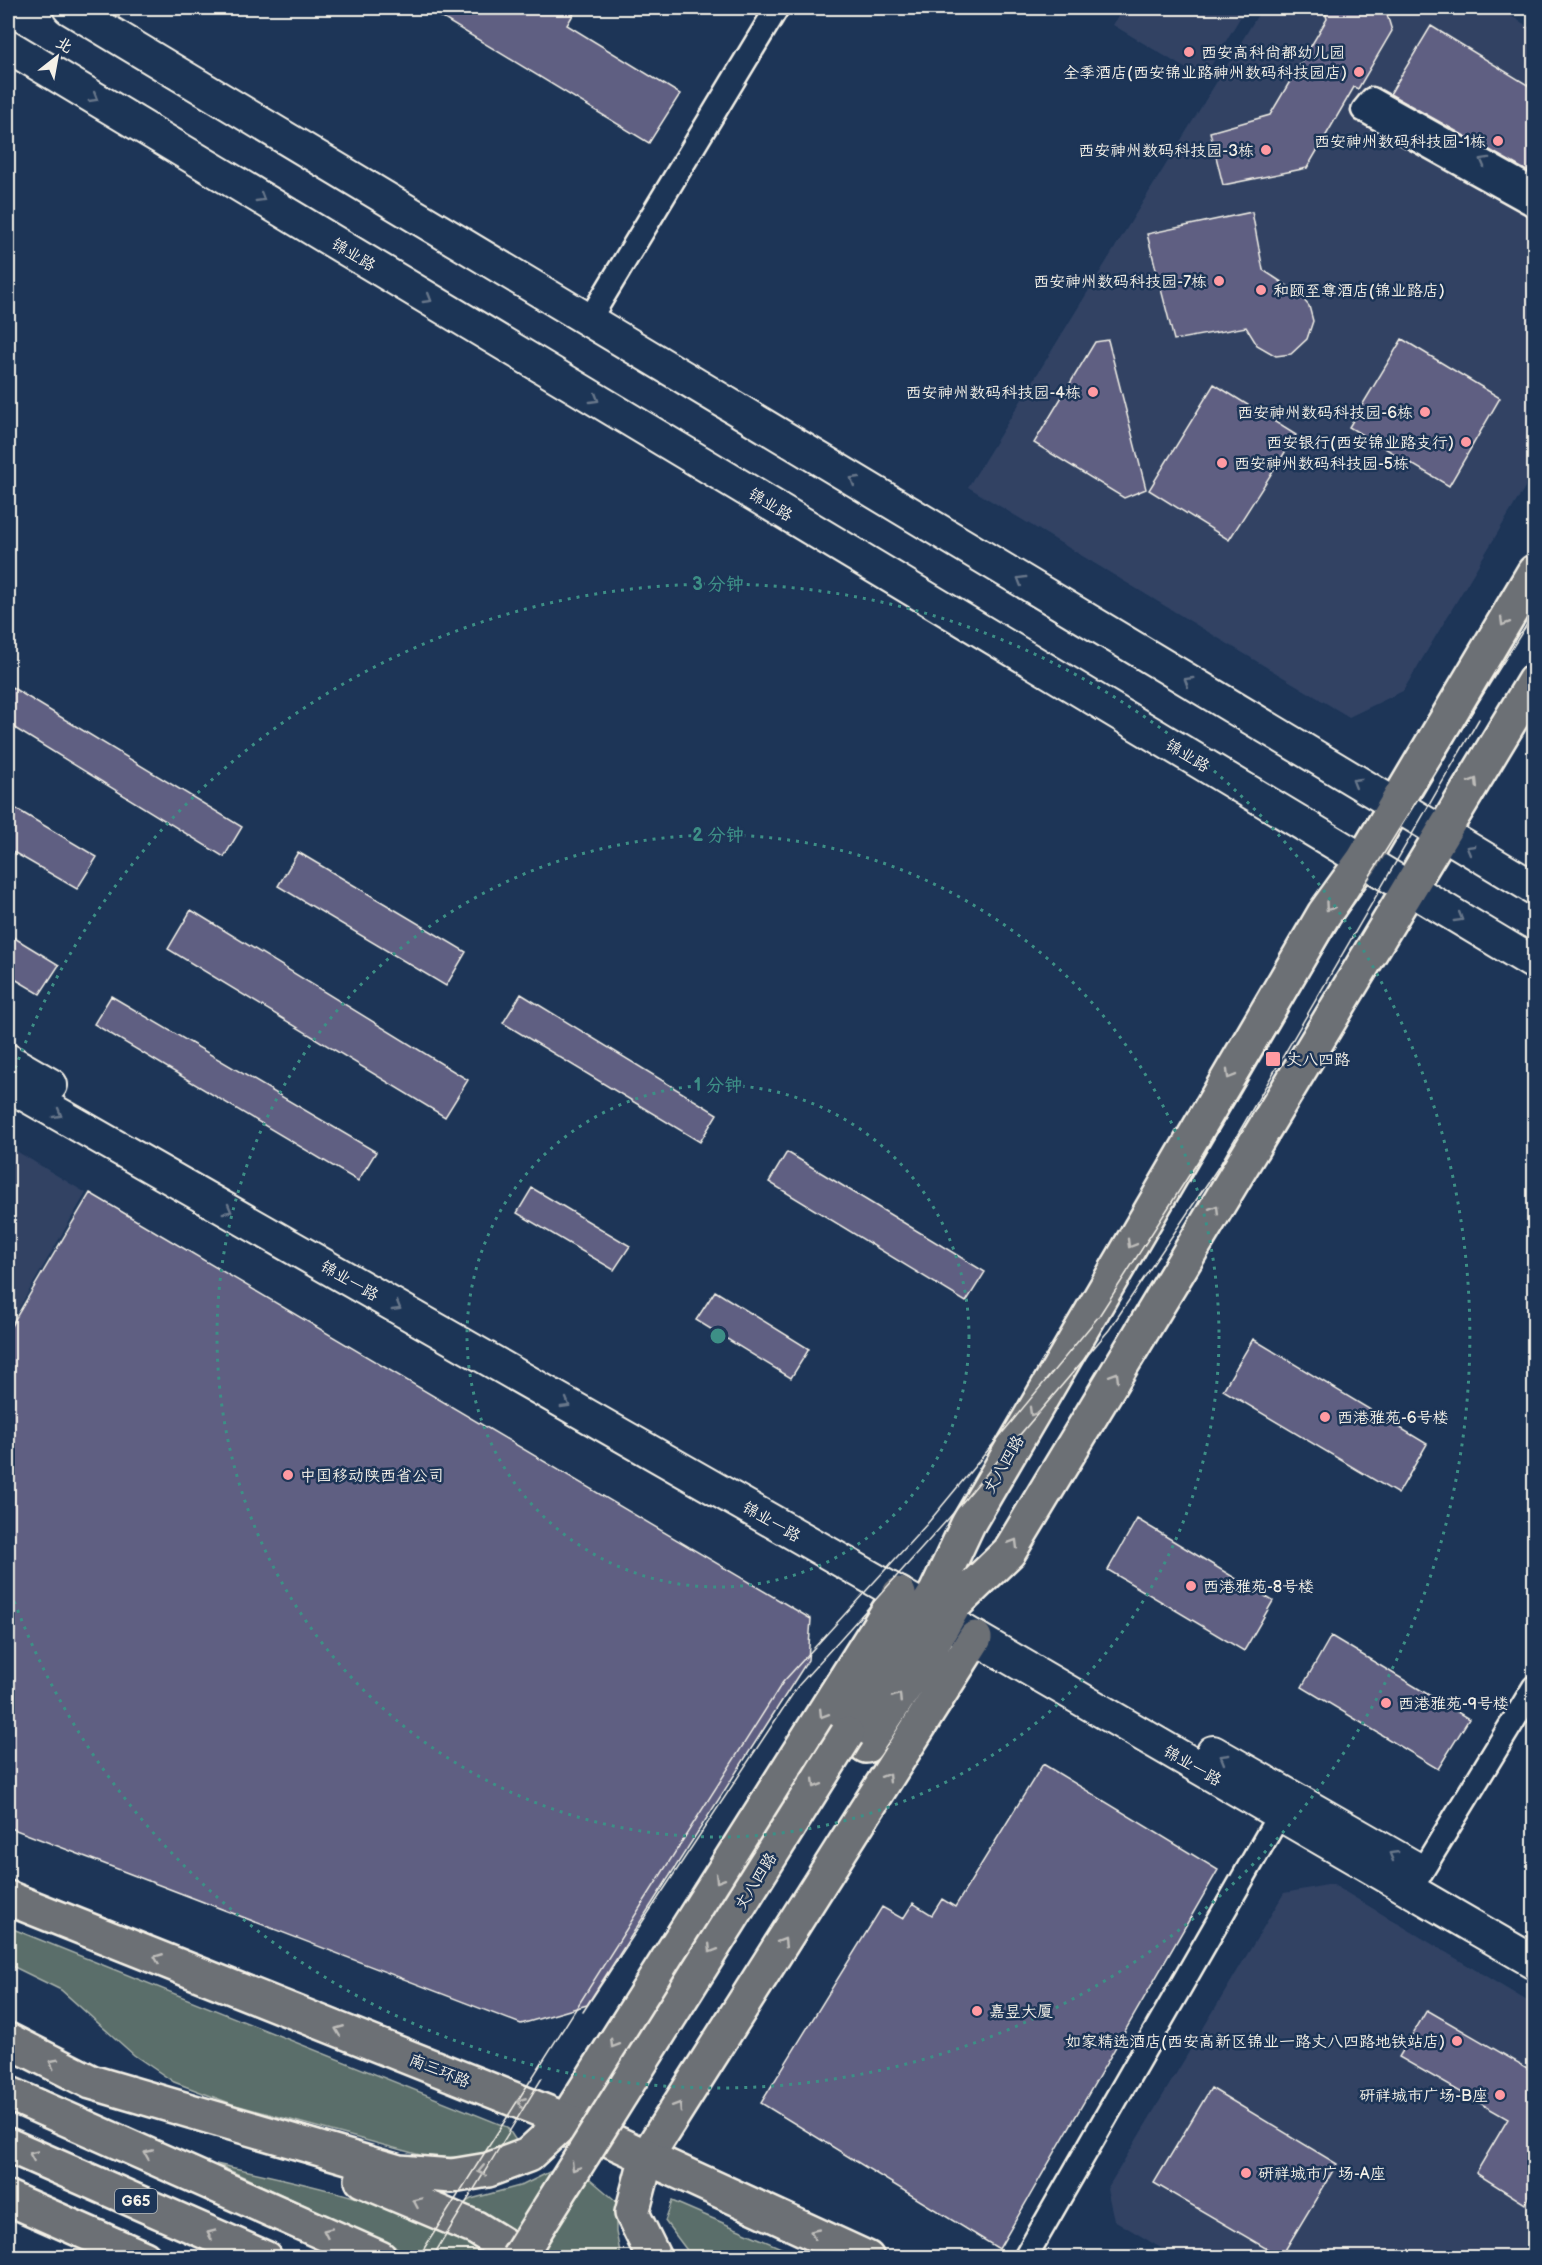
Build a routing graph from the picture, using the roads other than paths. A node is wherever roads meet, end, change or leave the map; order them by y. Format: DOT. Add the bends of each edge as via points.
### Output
graph roads {
  1 [pos="69,8"];
  2 [pos="777,8"];
  3 [pos="8,46"];
  4 [pos="1534,190"];
  5 [pos="1534,205"];
  6 [pos="589,320"];
  7 [pos="1534,572"];
  8 [pos="1534,681"];
  9 [pos="1395,804"];
  10 [pos="1443,831"];
  11 [pos="1363,860"];
  12 [pos="1409,888"];
  13 [pos="1534,888"];
  14 [pos="1534,963"];
  15 [pos="8,1060"];
  16 [pos="8,1085"];
  17 [pos="932,1604"];
  18 [pos="975,1638"];
  19 [pos="1534,1687"];
  20 [pos="856,1740"];
  21 [pos="1279,1815"];
  22 [pos="1416,1881"];
  23 [pos="8,1898"];
  24 [pos="1534,1937"];
  25 [pos="1534,1962"];
  26 [pos="8,2040"];
  27 [pos="91,2082"];
  28 [pos="8,2094"];
  29 [pos="566,2120"];
  30 [pos="8,2145"];
  31 [pos="647,2156"];
  32 [pos="8,2199"];
  33 [pos="8,2206"];
  34 [pos="103,2258"];
  35 [pos="144,2258"];
  36 [pos="265,2258"];
  37 [pos="380,2258"];
  38 [pos="518,2258"];
  39 [pos="525,2258"];
  40 [pos="544,2258"];
  41 [pos="654,2258"];
  42 [pos="867,2258"];
  43 [pos="1025,2258"];
  1 -- 6 [label="main road"];
  2 -- 6 [label="street"];
  3 -- 11 [label="main road, 锦业路, one-way"];
  4 -- 5 [label="street, one-way" via="1372,99 1363,110"];
  9 -- 6 [label="main road, one-way"];
  7 -- 9 [label="main road, 丈八四路, one-way"];
  10 -- 8 [label="main road, 丈八四路, one-way"];
  9 -- 10 [label="main road"];
  9 -- 11 [label="main road, 丈八四路"];
  10 -- 12 [label="main road, 丈八四路"];
  13 -- 10 [label="main road, one-way"];
  11 -- 12 [label="main road, 锦业路"];
  11 -- 17 [label="main road, 丈八四路, one-way" via="1324,914 968,1524"];
  12 -- 14 [label="main road, 锦业路, one-way"];
  17 -- 12 [label="main road, 丈八四路, one-way" via="1009,1552"];
  15 -- 17 [label="main road, 锦业一路"];
  16 -- 17 [label="main road, 锦业一路, one-way"];
  17 -- 18 [label="main road, 锦业一路"];
  17 -- 20 [label="main road, 丈八四路"];
  22 -- 17 [label="main road, 锦业一路, one-way"];
  17 -- 29 [label="main road, one-way"];
  18 -- 21 [label="main road, 锦业一路"];
  31 -- 18 [label="main road, one-way"];
  19 -- 22 [label="street"];
  20 -- 38 [label="main road, 丈八四路, one-way, bridge"];
  20 -- 40 [label="main road, 丈八四路"];
  21 -- 22 [label="main road, 锦业一路"];
  21 -- 43 [label="street"];
  22 -- 24 [label="main road, 锦业一路"];
  22 -- 25 [label="main road, 锦业一路"];
  29 -- 23 [label="main road, 南三环路, one-way"];
  27 -- 26 [label="main road, one-way"];
  29 -- 27 [label="main road, one-way" via="528,2155 488,2170 431,2175 399,2172"];
  39 -- 27 [label="main road, one-way" via="476,2228 396,2193"];
  37 -- 28 [label="main road, one-way"];
  29 -- 31 [label="main road, 南三环路"];
  36 -- 30 [label="main road, G65, one-way"];
  31 -- 41 [label="main road" via="632,2213"];
  42 -- 31 [label="main road, 南三环路, one-way"];
  32 -- 35 [label="main road"];
  33 -- 34 [label="main road"];
}
